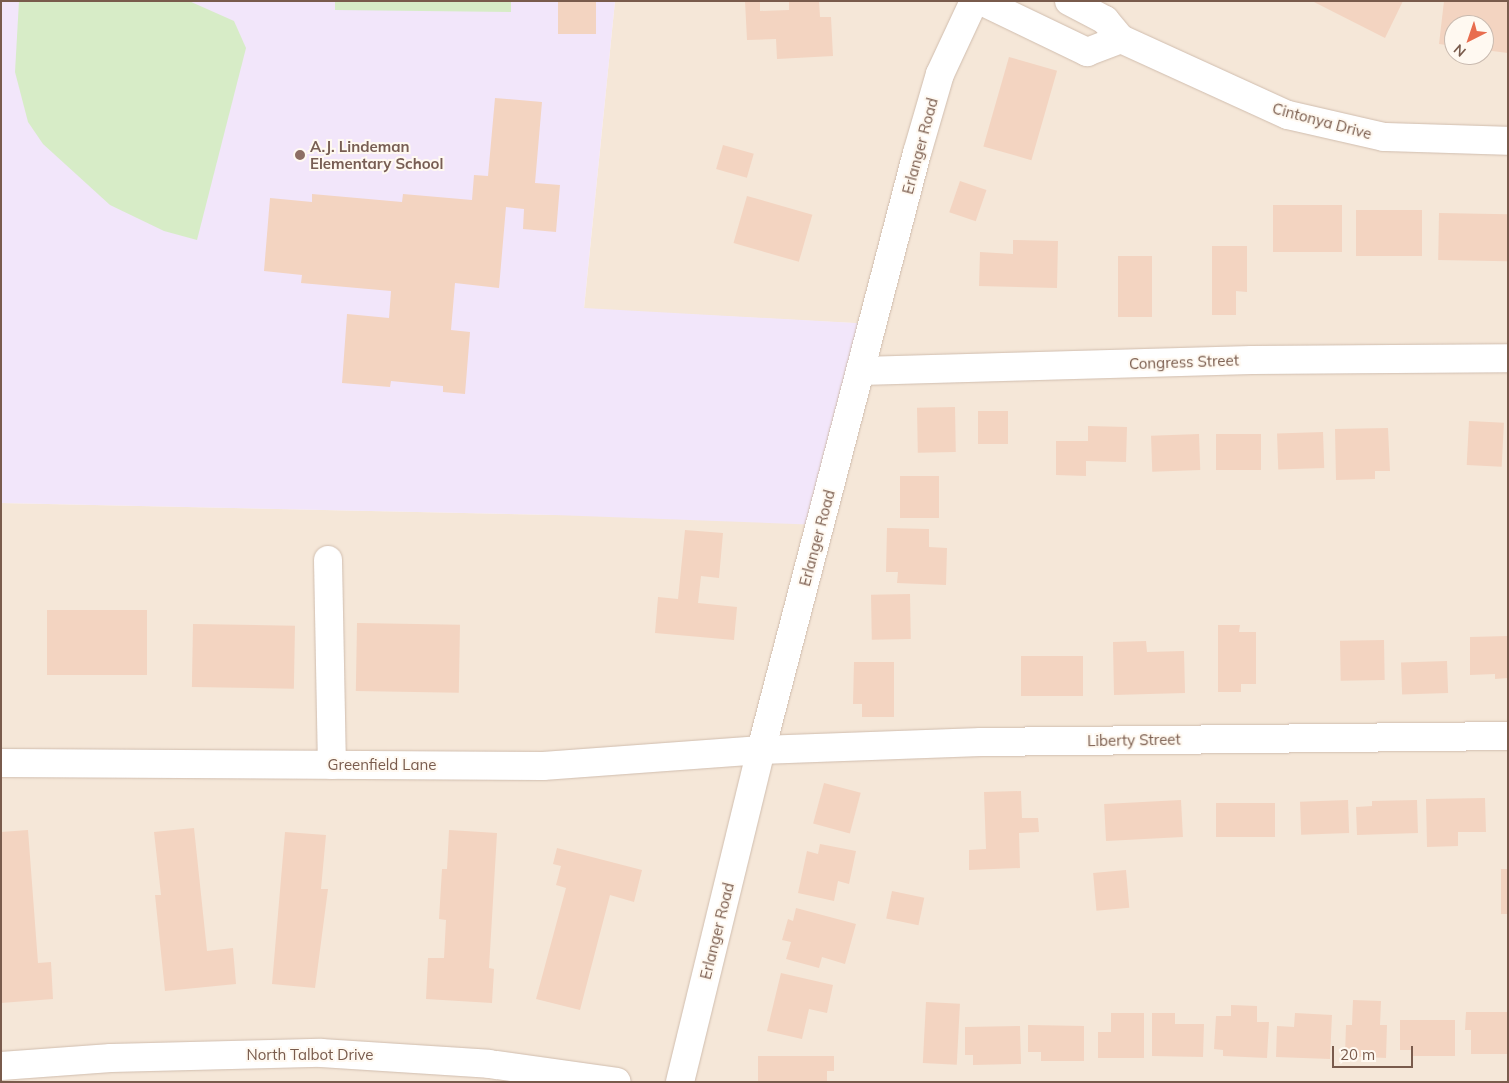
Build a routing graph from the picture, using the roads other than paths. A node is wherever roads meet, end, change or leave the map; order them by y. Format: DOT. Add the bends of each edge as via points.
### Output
graph roads {
  1 [pos="974,1"];
  2 [pos="981,1"];
  3 [pos="1069,1"];
  4 [pos="1121,39"];
  5 [pos="1508,141"];
  6 [pos="1508,358"];
  7 [pos="861,371"];
  8 [pos="328,560"];
  9 [pos="1508,736"];
  10 [pos="761,750"];
  11 [pos="1,763"];
  12 [pos="332,765"];
  13 [pos="1,1066"];
  14 [pos="617,1082"];
  15 [pos="680,1082"];
  1 -- 7 [label="street, Erlanger Road" via="940,74"];
  2 -- 4 [label="street" via="1087,52"];
  3 -- 4 [label="street, Cintonya Drive" via="1105,20"];
  4 -- 5 [label="street, Cintonya Drive" via="1288,115 1384,137"];
  6 -- 7 [label="street, Congress Street" via="1252,360"];
  7 -- 10 [label="street, Erlanger Road"];
  8 -- 12 [label="street"];
  9 -- 10 [label="street, Liberty Street" via="981,742"];
  10 -- 12 [label="street, Greenfield Lane" via="543,766"];
  10 -- 15 [label="street, Erlanger Road"];
  11 -- 12 [label="street, Greenfield Lane"];
  13 -- 14 [label="street, North Talbot Drive" via="110,1058 321,1053 489,1064"];
}
